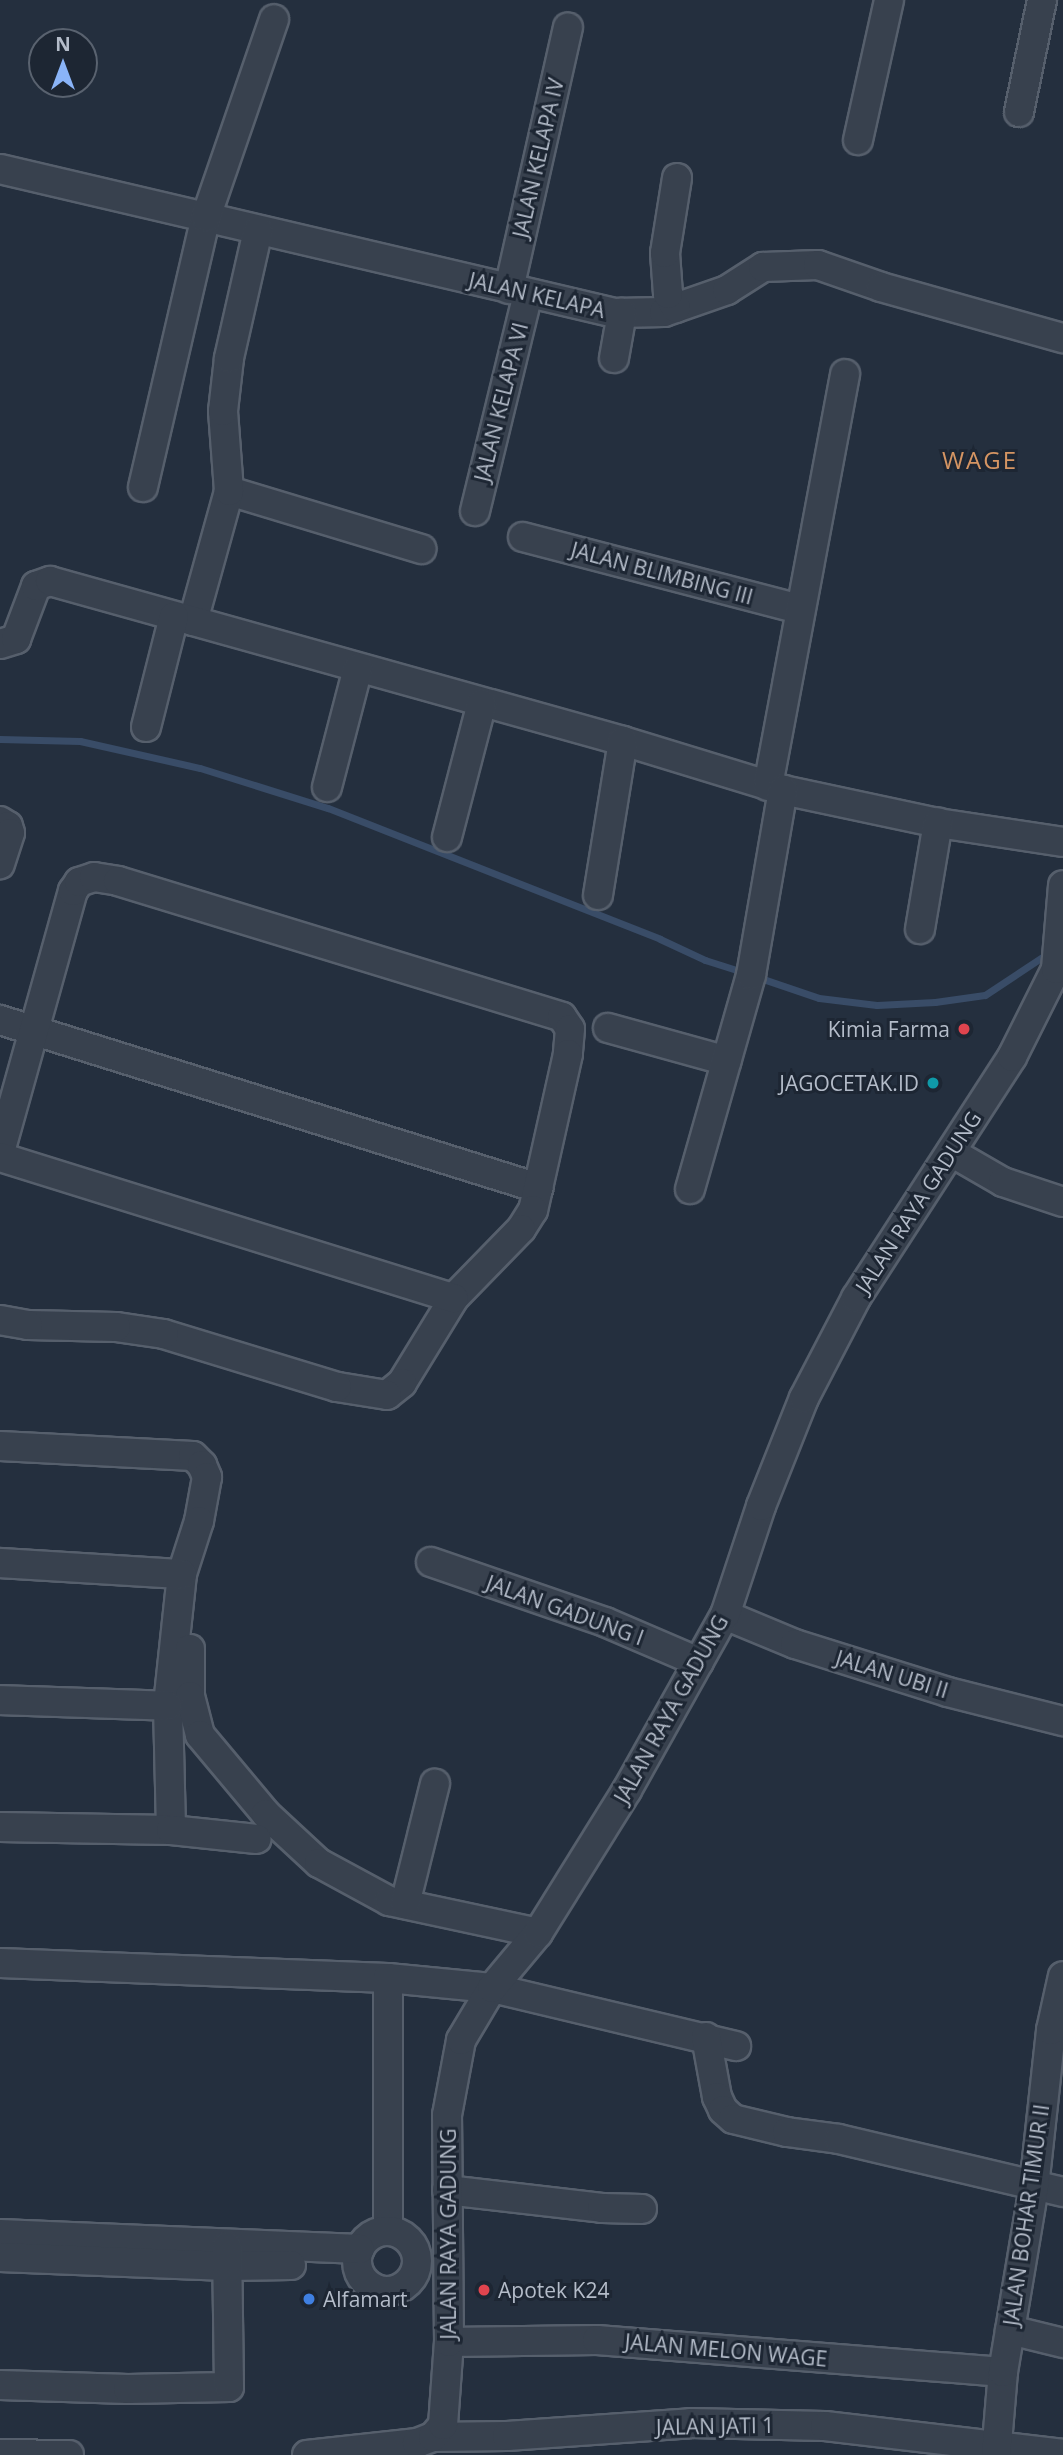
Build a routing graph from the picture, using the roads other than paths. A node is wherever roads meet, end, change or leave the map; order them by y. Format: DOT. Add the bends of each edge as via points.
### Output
graph roads {
  1 [pos="889,0"];
  2 [pos="1041,0"];
  3 [pos="1063,5"];
  4 [pos="274,19"];
  5 [pos="568,28"];
  6 [pos="1020,112"];
  7 [pos="858,140"];
  8 [pos="0,169"];
  9 [pos="677,178"];
  10 [pos="206,218"];
  11 [pos="258,230"];
  12 [pos="518,291"];
  13 [pos="676,308"];
  14 [pos="622,313"];
  15 [pos="1063,338"];
  16 [pos="614,358"];
  17 [pos="845,374"];
  18 [pos="143,487"];
  19 [pos="229,491"];
  20 [pos="475,511"];
  21 [pos="523,537"];
  22 [pos="421,549"];
  23 [pos="800,609"];
  24 [pos="183,618"];
  25 [pos="0,644"];
  26 [pos="358,668"];
  27 [pos="482,703"];
  28 [pos="146,727"];
  29 [pos="623,741"];
  30 [pos="327,787"];
  31 [pos="775,788"];
  32 [pos="0,821"];
  33 [pos="937,823"];
  34 [pos="447,837"];
  35 [pos="1063,842"];
  36 [pos="0,864"];
  37 [pos="598,895"];
  38 [pos="1062,897"];
  39 [pos="920,929"];
  40 [pos="1059,961"];
  41 [pos="0,1020"];
  42 [pos="608,1028"];
  43 [pos="33,1031"];
  44 [pos="727,1061"];
  45 [pos="0,1152"];
  46 [pos="951,1152"];
  47 [pos="0,1157"];
  48 [pos="538,1188"];
  49 [pos="690,1189"];
  50 [pos="1063,1202"];
  51 [pos="454,1298"];
  52 [pos="0,1320"];
  53 [pos="0,1446"];
  54 [pos="431,1562"];
  55 [pos="0,1563"];
  56 [pos="182,1574"];
  57 [pos="190,1615"];
  58 [pos="725,1615"];
  59 [pos="699,1662"];
  60 [pos="0,1700"];
  61 [pos="168,1706"];
  62 [pos="1063,1721"];
  63 [pos="435,1784"];
  64 [pos="0,1827"];
  65 [pos="171,1830"];
  66 [pos="257,1839"];
  67 [pos="405,1904"];
  68 [pos="538,1933"];
  69 [pos="0,1963"];
  70 [pos="1063,1976"];
  71 [pos="388,1978"];
  72 [pos="492,1987"];
  73 [pos="706,2037"];
  74 [pos="736,2046"];
  75 [pos="1034,2187"];
  76 [pos="447,2190"];
  77 [pos="1063,2192"];
  78 [pos="642,2209"];
  79 [pos="388,2231"];
  80 [pos="7,2246"];
  81 [pos="227,2256"];
  82 [pos="359,2256"];
  83 [pos="417,2256"];
  84 [pos="447,2256"];
  85 [pos="1010,2330"];
  86 [pos="449,2342"];
  87 [pos="1063,2343"];
  88 [pos="1003,2372"];
  89 [pos="0,2385"];
  90 [pos="433,2437"];
  91 [pos="996,2450"];
  92 [pos="0,2454"];
  93 [pos="1063,2454"];
  94 [pos="51,2455"];
  95 [pos="307,2455"];
  1 -- 7 [label="street"];
  2 -- 3 [label="street"];
  2 -- 6 [label="street"];
  4 -- 10 [label="street"];
  5 -- 12 [label="street, JALAN KELAPA IV"];
  8 -- 10 [label="street, JALAN KELAPA"];
  9 -- 13 [label="street" via="665,253 668,294"];
  10 -- 11 [label="street, JALAN KELAPA"];
  10 -- 18 [label="street"];
  11 -- 12 [label="street, JALAN KELAPA"];
  11 -- 19 [label="street" via="229,358 223,411"];
  12 -- 14 [label="street, JALAN KELAPA"];
  12 -- 20 [label="street, JALAN KELAPA VI"];
  13 -- 14 [label="street, JALAN KELAPA"];
  13 -- 15 [label="street, JALAN KELAPA" via="727,290 763,267 818,265"];
  14 -- 16 [label="street"];
  17 -- 23 [label="street"];
  19 -- 22 [label="street"];
  19 -- 24 [label="street"];
  21 -- 23 [label="street, JALAN BLIMBING III"];
  23 -- 31 [label="street"];
  24 -- 25 [label="street" via="50,581 36,586 16,639"];
  24 -- 26 [label="street"];
  24 -- 28 [label="street"];
  26 -- 27 [label="street"];
  26 -- 30 [label="street"];
  27 -- 29 [label="street"];
  27 -- 34 [label="street"];
  29 -- 31 [label="street"];
  29 -- 37 [label="street"];
  31 -- 33 [label="street"];
  31 -- 44 [label="street" via="751,975"];
  32 -- 36 [label="street" via="10,832"];
  33 -- 35 [label="street"];
  33 -- 39 [label="street"];
  38 -- 40 [label="street, JALAN RAYA GADUNG"];
  40 -- 46 [label="street, JALAN RAYA GADUNG" via="1012,1057"];
  41 -- 43 [label="street"];
  42 -- 44 [label="street"];
  43 -- 45 [label="street"];
  43 -- 48 [label="street"];
  43 -- 48 [label="street" via="73,891 79,881 94,877 562,1017 570,1029 568,1054"];
  44 -- 49 [label="street"];
  46 -- 50 [label="street" via="1003,1182"];
  46 -- 58 [label="street, JALAN RAYA GADUNG" via="856,1298 804,1398"];
  47 -- 51 [label="street"];
  48 -- 51 [label="street" via="521,1229"];
  51 -- 52 [label="street" via="402,1383 387,1395 337,1387 164,1334"];
  53 -- 56 [label="street" via="193,1456 207,1477"];
  54 -- 59 [label="street, JALAN GADUNG I" via="605,1622"];
  55 -- 56 [label="street"];
  56 -- 61 [label="street"];
  57 -- 67 [label="street" via="190,1696 200,1735 266,1814 319,1863 389,1901"];
  58 -- 59 [label="street, JALAN RAYA GADUNG"];
  58 -- 62 [label="street, JALAN UBI II" via="795,1644 948,1692"];
  59 -- 68 [label="street, JALAN RAYA GADUNG"];
  60 -- 61 [label="street"];
  61 -- 65 [label="street"];
  63 -- 67 [label="street"];
  64 -- 65 [label="street"];
  65 -- 66 [label="street"];
  67 -- 68 [label="street"];
  68 -- 72 [label="street, JALAN RAYA GADUNG"];
  69 -- 71 [label="street"];
  70 -- 75 [label="street, JALAN BOHAR TIMUR II" via="1051,2030"];
  71 -- 72 [label="street"];
  71 -- 79 [label="street"];
  72 -- 73 [label="street"];
  72 -- 76 [label="street, JALAN RAYA GADUNG" via="461,2040 447,2115"];
  73 -- 74 [label="street"];
  73 -- 75 [label="street" via="717,2097 733,2119 839,2139"];
  75 -- 77 [label="street"];
  75 -- 85 [label="street, JALAN BOHAR TIMUR II"];
  76 -- 78 [label="street"];
  76 -- 84 [label="street, JALAN RAYA GADUNG"];
  79 -- 82 [label="street" via="366,2239"];
  79 -- 83 [label="street" via="401,2234"];
  80 -- 81 [label="street"];
  81 -- 82 [label="street"];
  81 -- 89 [label="street" via="229,2387"];
  82 -- 83 [label="street" via="367,2282 386,2291 407,2283 414,2275"];
  83 -- 84 [label="street"];
  84 -- 86 [label="street, JALAN RAYA GADUNG"];
  85 -- 87 [label="street"];
  85 -- 88 [label="street, JALAN BOHAR TIMUR II"];
  86 -- 88 [label="street, JALAN MELON WAGE" via="597,2340"];
  86 -- 90 [label="street, JALAN RAYA GADUNG" via="446,2409 443,2424"];
  88 -- 91 [label="street, JALAN BOHAR TIMUR II"];
  90 -- 91 [label="street, JALAN JATI 1" via="691,2423 825,2426"];
  90 -- 95 [label="street" via="417,2443"];
  91 -- 93 [label="street, JALAN JATI 1"];
  92 -- 94 [label="street"];
}
